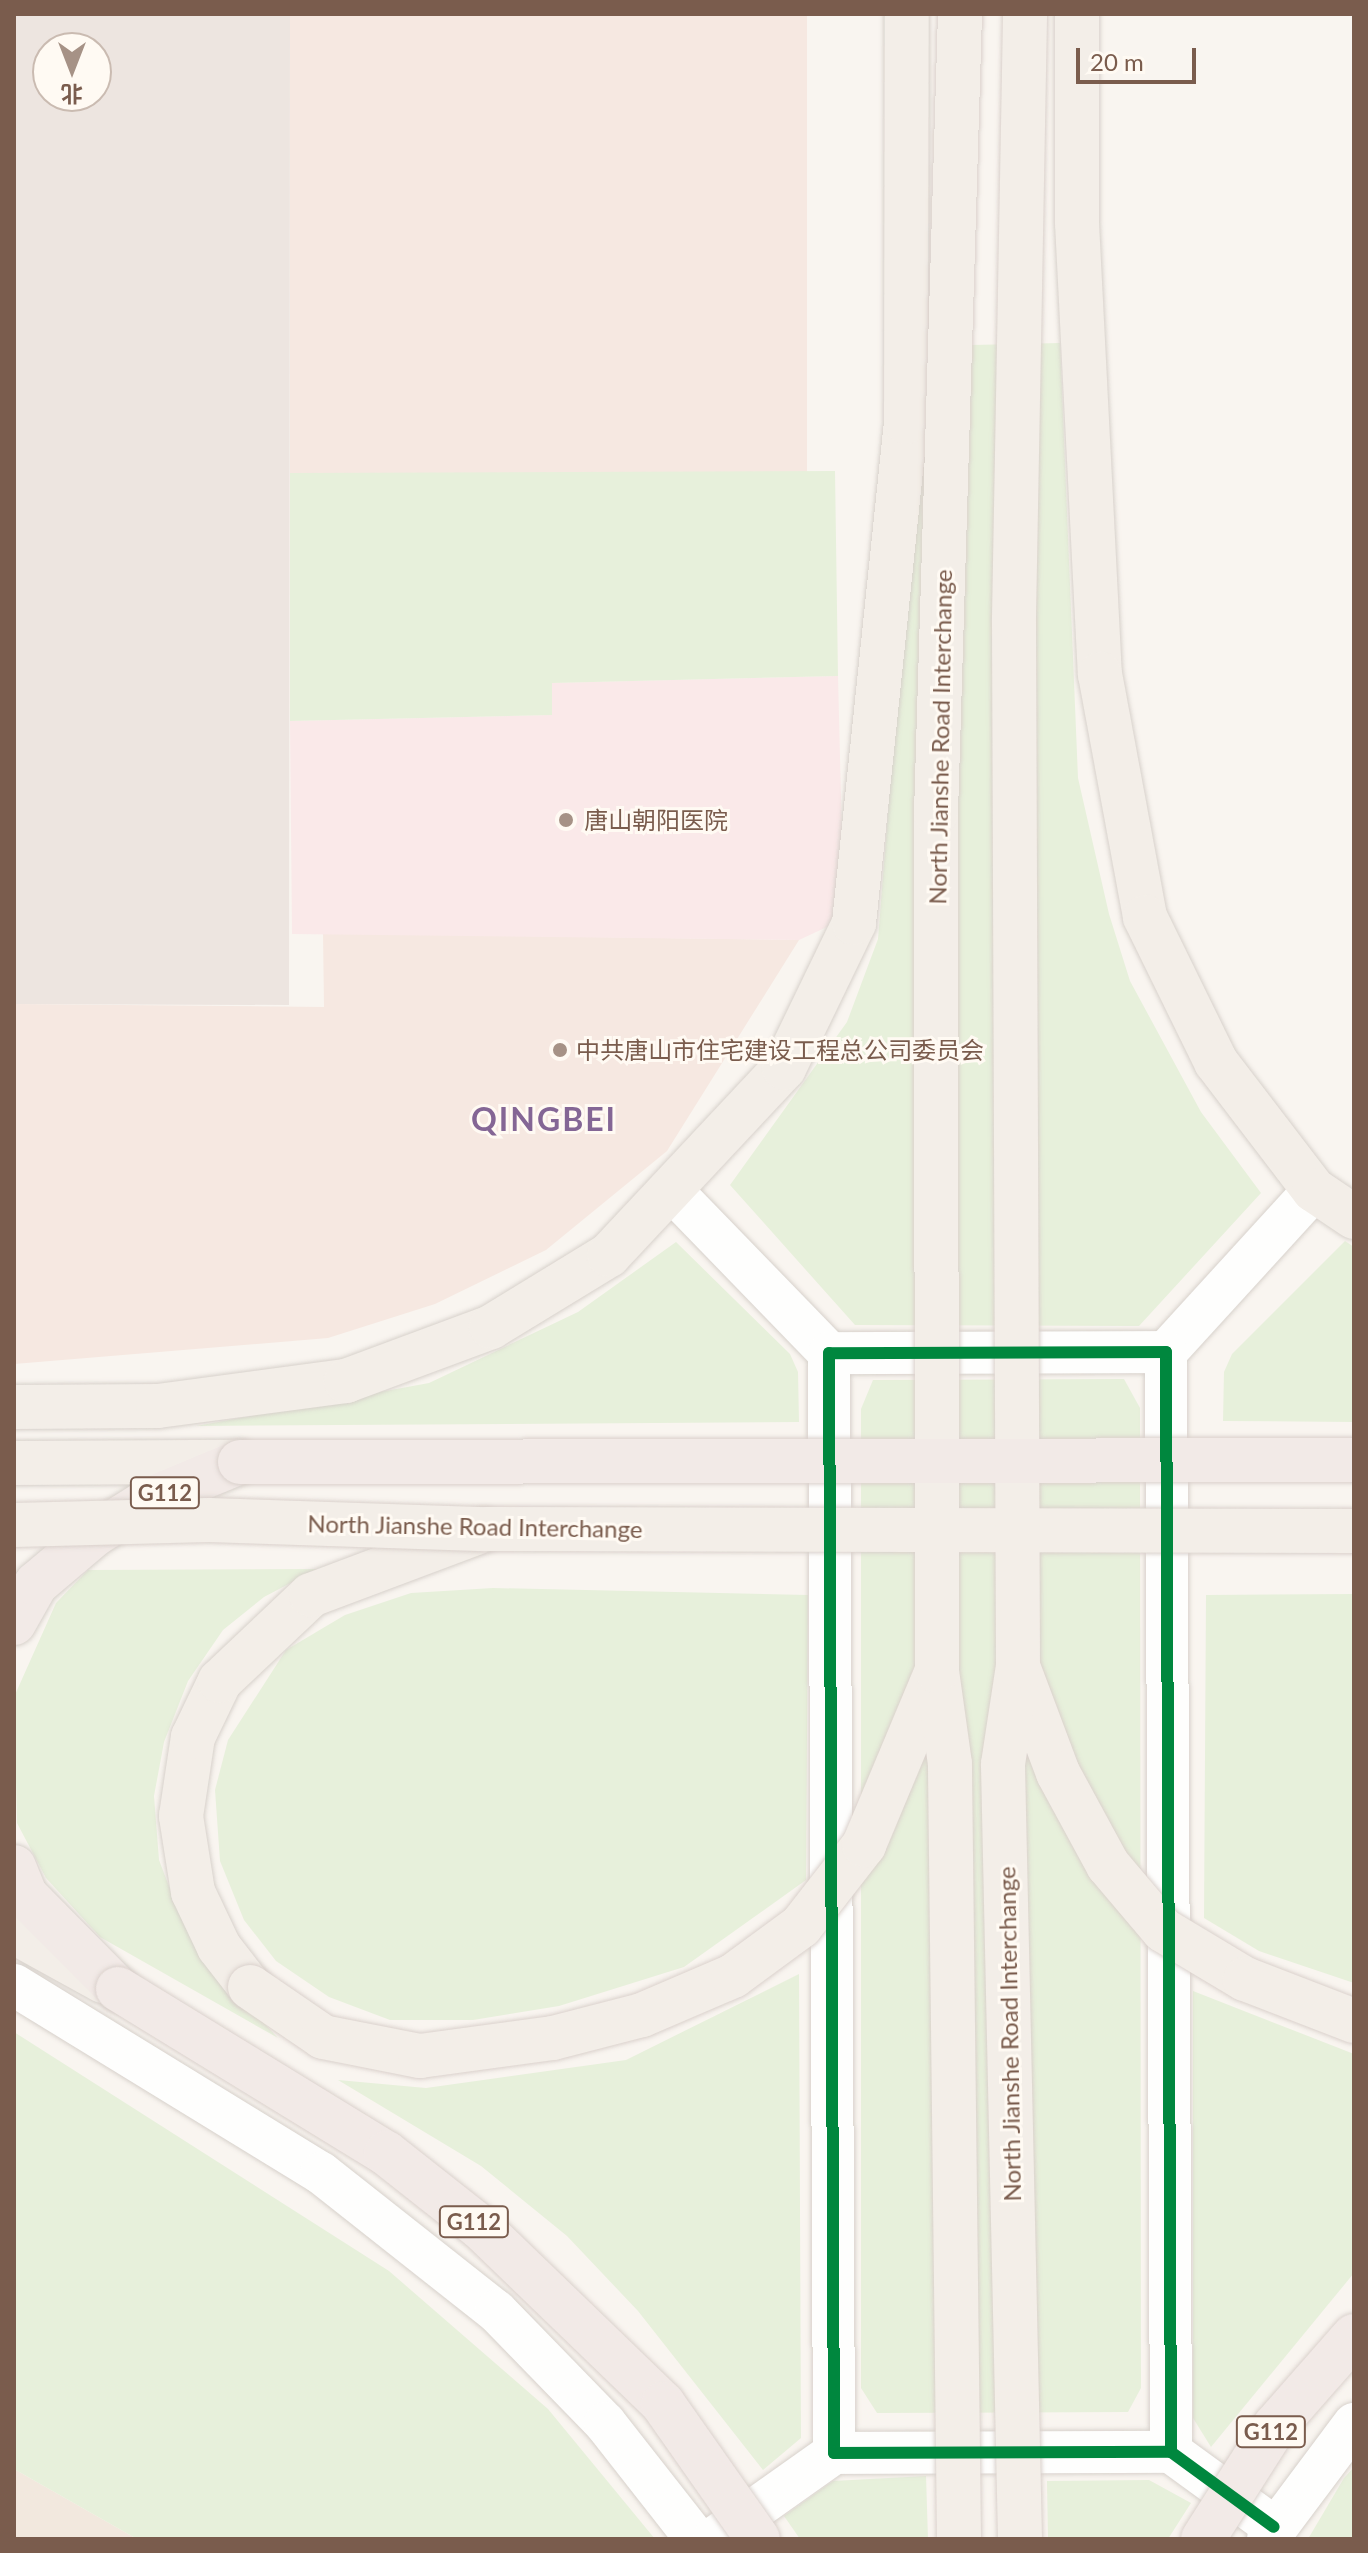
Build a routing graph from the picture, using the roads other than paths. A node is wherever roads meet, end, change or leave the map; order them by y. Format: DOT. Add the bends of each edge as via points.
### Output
graph roads {
  1 [pos="907,14"];
  2 [pos="960,14"];
  3 [pos="1025,14"];
  4 [pos="1077,14"];
  5 [pos="1314,1190"];
  6 [pos="674,1193"];
  7 [pos="1354,1217"];
  8 [pos="1166,1352"];
  9 [pos="829,1353"];
  10 [pos="14,1407"];
  11 [pos="1354,1460"];
  12 [pos="240,1462"];
  13 [pos="14,1463"];
  14 [pos="14,1525"];
  15 [pos="104,1528"];
  16 [pos="486,1529"];
  17 [pos="1354,1531"];
  18 [pos="14,1623"];
  19 [pos="1018,1666"];
  20 [pos="937,1671"];
  21 [pos="14,1867"];
  22 [pos="14,1932"];
  23 [pos="14,1985"];
  24 [pos="118,1989"];
  25 [pos="1354,2021"];
  26 [pos="1354,2336"];
  27 [pos="1354,2424"];
  28 [pos="1171,2452"];
  29 [pos="834,2453"];
  30 [pos="1271,2533"];
  31 [pos="696,2539"];
  32 [pos="713,2539"];
  33 [pos="758,2539"];
  34 [pos="959,2539"];
  35 [pos="1020,2539"];
  36 [pos="1203,2539"];
  1 -- 6 [label="main road" via="906,422 854,923 784,1068"];
  2 -- 20 [label="main road, North Jianshe Road Interchange, bridge" via="936,813"];
  3 -- 19 [label="main road, North Jianshe Road Interchange, bridge" via="1014,617"];
  4 -- 5 [label="main road" via="1077,223 1100,674 1145,917 1216,1062"];
  5 -- 7 [label="main road"];
  5 -- 8 [label="street"];
  6 -- 9 [label="street"];
  6 -- 10 [label="main road" via="609,1255 491,1327 346,1381 158,1406"];
  8 -- 9 [label="street"];
  8 -- 28 [label="street"];
  9 -- 29 [label="street"];
  11 -- 12 [label="highway, G112, bridge"];
  12 -- 13 [label="main road"];
  12 -- 15 [label="highway, G112, bridge"];
  14 -- 15 [label="main road, North Jianshe Road Interchange, bridge"];
  15 -- 16 [label="main road, North Jianshe Road Interchange, bridge"];
  15 -- 18 [label="highway, G112" via="36,1584"];
  16 -- 17 [label="main road, North Jianshe Road Interchange, bridge"];
  16 -- 20 [label="main road, bridge" via="311,1595 220,1681 193,1737 181,1816 193,1892 219,1947 250,1987 323,2037 420,2056 553,2038 642,2015 733,1976 801,1926 864,1845"];
  19 -- 25 [label="main road, bridge" via="1058,1773 1108,1865 1163,1930 1245,1979"];
  19 -- 35 [label="main road, North Jianshe Road Interchange, bridge" via="1003,1764"];
  20 -- 34 [label="main road, North Jianshe Road Interchange, bridge" via="950,1764"];
  21 -- 24 [label="highway, G112" via="26,1896"];
  22 -- 24 [label="main road"];
  23 -- 31 [label="street" via="321,2173 496,2311 605,2423"];
  24 -- 33 [label="highway, G112, bridge" via="374,2145 481,2228 663,2404"];
  26 -- 36 [label="highway, G112, bridge" via="1275,2426"];
  27 -- 30 [label="street"];
  28 -- 29 [label="street"];
  28 -- 30 [label="street"];
  29 -- 32 [label="street"];
}
